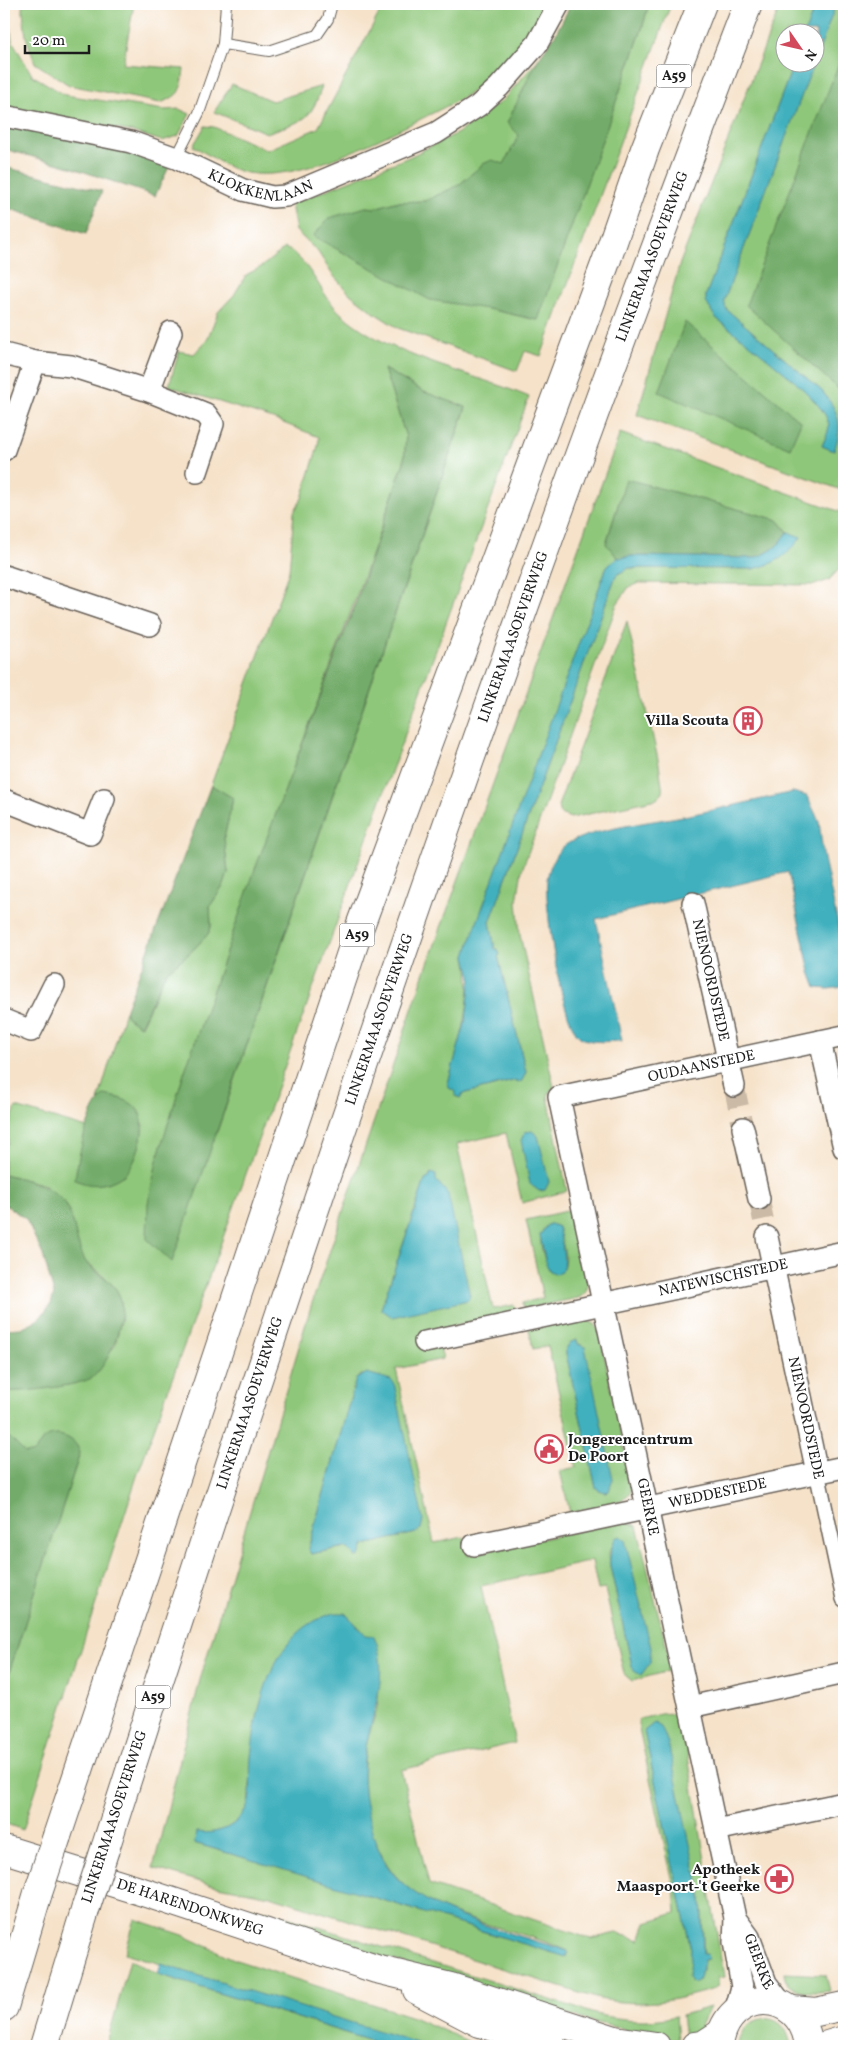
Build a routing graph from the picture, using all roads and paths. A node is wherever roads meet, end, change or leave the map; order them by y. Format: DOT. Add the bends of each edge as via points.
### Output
graph roads {
  1 [pos="226,4"];
  2 [pos="332,4"];
  3 [pos="559,4"];
  4 [pos="702,4"];
  5 [pos="748,4"];
  6 [pos="223,44"];
  7 [pos="4,116"];
  8 [pos="176,158"];
  9 [pos="172,332"];
  10 [pos="4,354"];
  11 [pos="35,362"];
  12 [pos="149,391"];
  13 [pos="4,450"];
  14 [pos="197,472"];
  15 [pos="4,576"];
  16 [pos="150,625"];
  17 [pos="104,799"];
  18 [pos="4,800"];
  19 [pos="694,903"];
  20 [pos="54,985"];
  21 [pos="4,1020"];
  22 [pos="844,1036"];
  23 [pos="820,1041"];
  24 [pos="728,1061"];
  25 [pos="734,1086"];
  26 [pos="559,1097"];
  27 [pos="743,1128"];
  28 [pos="844,1148"];
  29 [pos="758,1199"];
  30 [pos="767,1237"];
  31 [pos="844,1252"];
  32 [pos="772,1266"];
  33 [pos="603,1302"];
  34 [pos="425,1342"];
  35 [pos="844,1466"];
  36 [pos="817,1472"];
  37 [pos="647,1507"];
  38 [pos="474,1545"];
  39 [pos="844,1599"];
  40 [pos="844,1673"];
  41 [pos="690,1707"];
  42 [pos="844,1803"];
  43 [pos="716,1830"];
  44 [pos="4,1850"];
  45 [pos="736,1918"];
  46 [pos="376,1969"];
  47 [pos="4,2006"];
  48 [pos="844,2006"];
  49 [pos="787,2008"];
  50 [pos="735,2012"];
  51 [pos="720,2040"];
  52 [pos="844,2040"];
  53 [pos="44,2046"];
  54 [pos="552,2046"];
  55 [pos="656,2046"];
  56 [pos="695,2046"];
  57 [pos="809,2046"];
  58 [pos="824,2046"];
  1 -- 6 [label="lane"];
  2 -- 6 [label="lane" via="328,19 317,35 269,51"];
  3 -- 8 [label="street, KLOKKENLAAN" via="537,44 478,106 436,133 286,196 272,197 243,190"];
  4 -- 47 [label="main road, A59, bridge" via="645,148 360,926 38,1893"];
  5 -- 53 [label="main road, LINKERMAASOEVERWEG / A59, bridge" via="644,274 402,951 205,1536"];
  6 -- 8 [label="lane" via="199,113"];
  7 -- 8 [label="street, KLOKKENLAAN" via="131,142"];
  9 -- 12 [label="street"];
  10 -- 11 [label="street"];
  11 -- 12 [label="street" via="71,366"];
  11 -- 13 [label="street"];
  12 -- 14 [label="street" via="206,414 213,424"];
  15 -- 16 [label="street"];
  17 -- 18 [label="street" via="90,834"];
  19 -- 24 [label="street, NIENOORDSTEDE"];
  20 -- 21 [label="street" via="31,1031"];
  22 -- 23 [label="street, OUDAANSTEDE"];
  23 -- 24 [label="street, OUDAANSTEDE"];
  23 -- 28 [label="street"];
  24 -- 25 [label="street, NIENOORDSTEDE"];
  24 -- 26 [label="street, OUDAANSTEDE"];
  26 -- 33 [label="street, GEERKE"];
  27 -- 29 [label="street"];
  30 -- 32 [label="street, NIENOORDSTEDE"];
  31 -- 32 [label="street, NATEWISCHSTEDE"];
  32 -- 33 [label="street, NATEWISCHSTEDE"];
  32 -- 36 [label="street, NIENOORDSTEDE"];
  33 -- 34 [label="street, NATEWISCHSTEDE"];
  33 -- 37 [label="street, GEERKE"];
  35 -- 36 [label="street, WEDDESTEDE"];
  36 -- 37 [label="street, WEDDESTEDE"];
  36 -- 39 [label="street, NIENOORDSTEDE"];
  37 -- 38 [label="street, WEDDESTEDE"];
  37 -- 41 [label="street, GEERKE"];
  40 -- 41 [label="street"];
  41 -- 43 [label="street, GEERKE"];
  42 -- 43 [label="street"];
  43 -- 45 [label="street, GEERKE"];
  44 -- 46 [label="main road, DE HARENDONKWEG"];
  45 -- 49 [label="street, GEERKE" via="749,1937 766,1983"];
  45 -- 50 [label="street, GEERKE" via="734,1942 742,1987"];
  46 -- 54 [label="main road, DE HARENDONKWEG" via="480,2023"];
  46 -- 55 [label="main road, DE HARENDONKWEG" via="451,1987 615,2040"];
  48 -- 49 [label="main road" via="816,2012"];
  49 -- 50 [label="main road" via="761,2001 747,2004"];
  49 -- 57 [label="main road" via="801,2020 808,2033"];
  50 -- 51 [label="main road" via="727,2020"];
  51 -- 56 [label="main road"];
  52 -- 58 [label="main road"];
}
